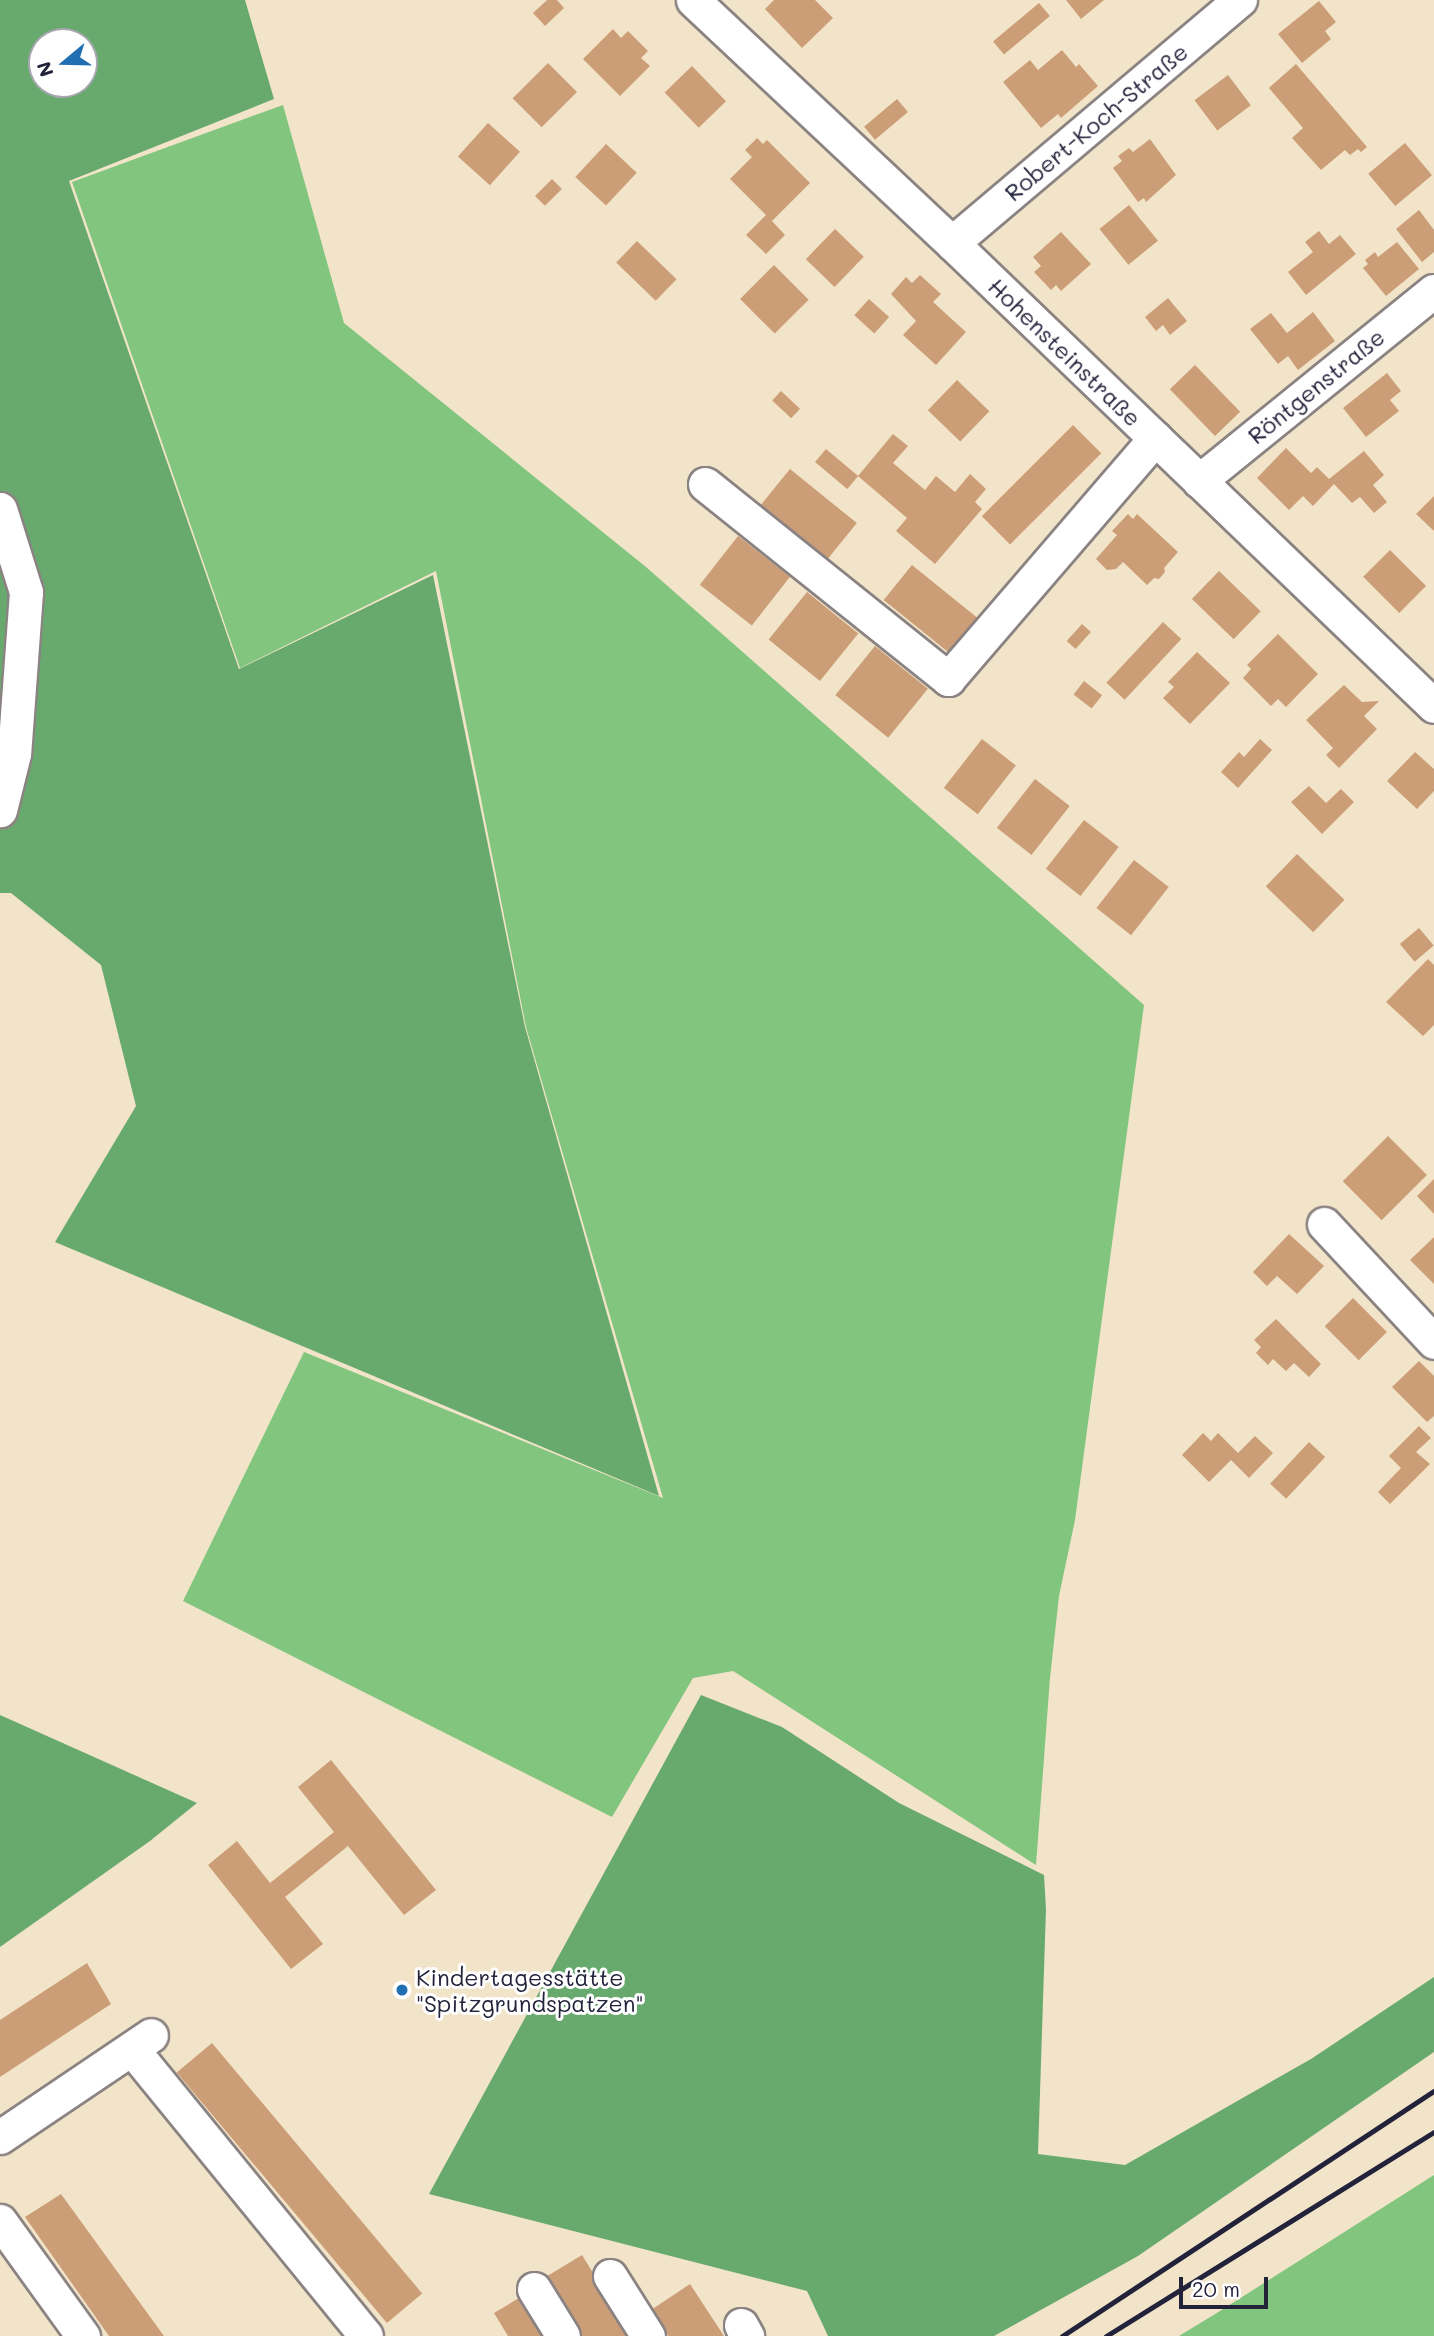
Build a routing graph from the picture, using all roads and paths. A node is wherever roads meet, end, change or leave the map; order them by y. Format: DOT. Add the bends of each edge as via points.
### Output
graph roads {
  1 [pos="693,0"];
  2 [pos="1240,0"];
  3 [pos="952,243"];
  4 [pos="1434,292"];
  5 [pos="1155,438"];
  6 [pos="1199,481"];
  7 [pos="705,484"];
  8 [pos="0,509"];
  9 [pos="1434,706"];
  10 [pos="0,810"];
  11 [pos="1324,1224"];
  12 [pos="1434,1342"];
  13 [pos="0,2137"];
  14 [pos="0,2221"];
  15 [pos="610,2276"];
  16 [pos="534,2289"];
  17 [pos="83,2336"];
  18 [pos="366,2336"];
  19 [pos="564,2336"];
  20 [pos="648,2336"];
  1 -- 3 [label="street, Hohensteinstraße"];
  2 -- 3 [label="street, Robert-Koch-Straße"];
  3 -- 5 [label="street, Hohensteinstraße"];
  4 -- 6 [label="street, Röntgenstraße"];
  5 -- 6 [label="street, Hohensteinstraße"];
  5 -- 7 [label="street" via="948,679"];
  6 -- 9 [label="street, Hohensteinstraße"];
  8 -- 10 [label="street" via="26,592 14,754"];
  11 -- 12 [label="street"];
  13 -- 18 [label="street" via="141,2042"];
  14 -- 17 [label="street"];
  15 -- 20 [label="street"];
  16 -- 19 [label="street"];
}
